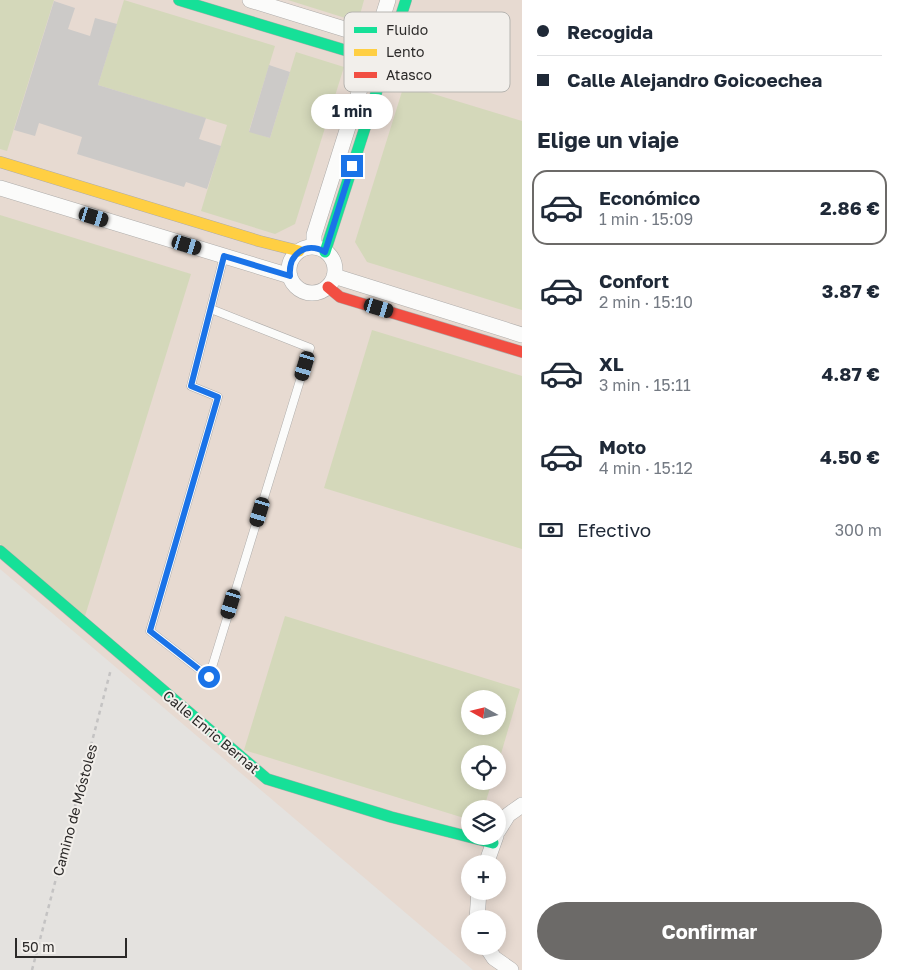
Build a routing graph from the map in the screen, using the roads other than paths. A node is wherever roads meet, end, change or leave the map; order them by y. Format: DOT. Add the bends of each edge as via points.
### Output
graph roads {
  1 [pos="179,0"];
  2 [pos="250,0"];
  3 [pos="388,0"];
  4 [pos="406,0"];
  5 [pos="384,12"];
  6 [pos="401,12"];
  7 [pos="344,29"];
  8 [pos="344,50"];
  9 [pos="359,92"];
  10 [pos="371,92"];
  11 [pos="0,162"];
  12 [pos="0,188"];
  13 [pos="313,250"];
  14 [pos="224,256"];
  15 [pos="290,276"];
  16 [pos="331,282"];
  17 [pos="211,309"];
  18 [pos="522,335"];
  19 [pos="522,352"];
  20 [pos="0,551"];
  21 [pos="522,805"];
  22 [pos="506,818"];
  23 [pos="461,830"];
  24 [pos="492,955"];
  25 [pos="511,970"];
  1 -- 8 [label="street"];
  2 -- 7 [label="street"];
  3 -- 5 [label="street"];
  4 -- 6 [label="street"];
  9 -- 13 [label="street" via="314,235"];
  10 -- 13 [label="street"];
  11 -- 13 [label="street" via="259,241"];
  12 -- 14 [label="street"];
  13 -- 15 [label="street" via="290,262"];
  13 -- 16 [label="street" via="334,263"];
  14 -- 15 [label="street"];
  14 -- 17 [label="lane"];
  15 -- 16 [label="street" via="293,283 305,292 321,291"];
  16 -- 18 [label="street"];
  16 -- 19 [label="street" via="340,297"];
  17 -- 17 [label="lane" via="191,386 218,397 150,631 209,677 310,348"];
  20 -- 23 [label="street, Calle Enric Bernat" via="267,779 391,817"];
  21 -- 22 [label="street"];
  24 -- 25 [label="street"];
}
